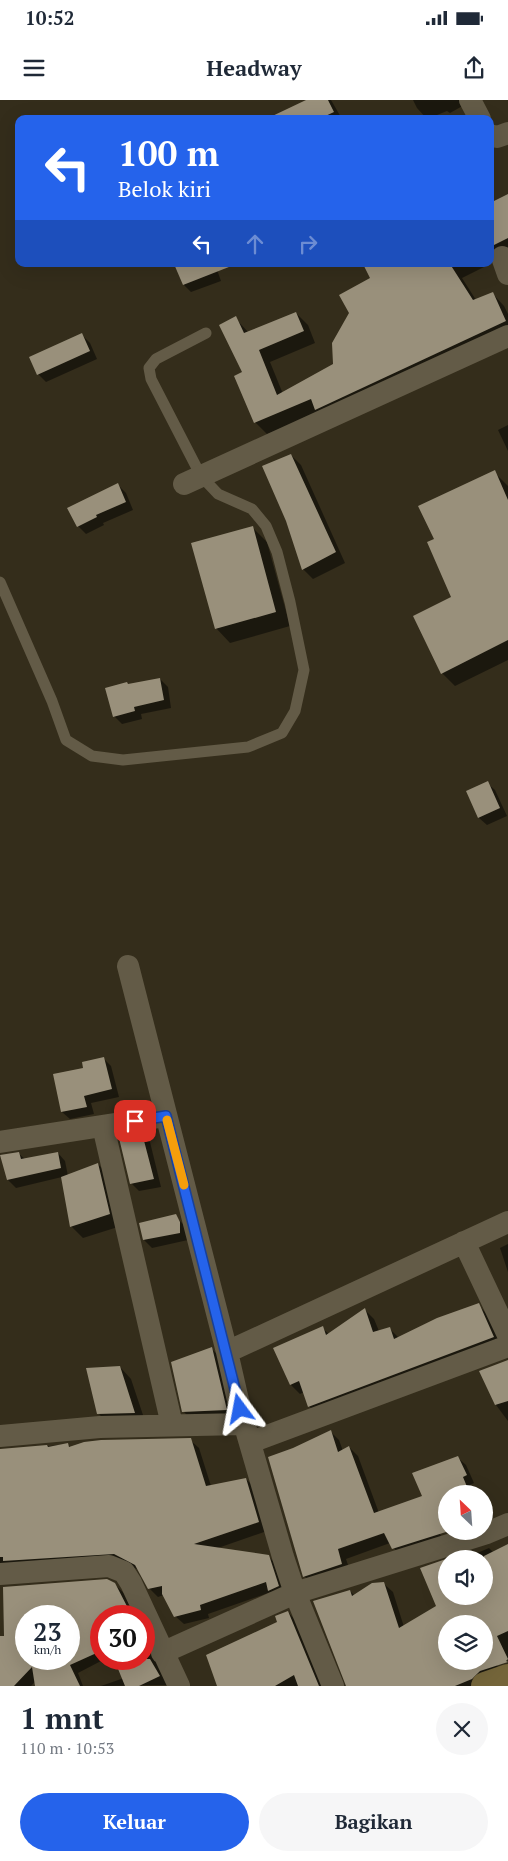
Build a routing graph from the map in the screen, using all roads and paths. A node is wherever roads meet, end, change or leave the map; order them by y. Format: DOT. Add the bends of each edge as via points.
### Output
graph roads {
  1 [pos="470,100"];
  2 [pos="478,115"];
  3 [pos="508,133"];
  4 [pos="494,136"];
  5 [pos="206,332"];
  6 [pos="508,336"];
  7 [pos="193,480"];
  8 [pos="0,582"];
  9 [pos="128,966"];
  10 [pos="166,1116"];
  11 [pos="103,1126"];
  12 [pos="0,1142"];
  13 [pos="508,1222"];
  14 [pos="464,1242"];
  15 [pos="508,1335"];
  16 [pos="508,1346"];
  17 [pos="226,1352"];
  18 [pos="172,1426"];
  19 [pos="247,1433"];
  20 [pos="0,1436"];
  21 [pos="508,1524"];
  22 [pos="0,1574"];
  23 [pos="295,1593"];
  24 [pos="162,1653"];
  25 [pos="508,1678"];
  26 [pos="178,1686"];
  27 [pos="333,1686"];
  28 [pos="485,1686"];
  1 -- 2 [label="street"];
  3 -- 4 [label="street"];
  5 -- 7 [label="lane" via="156,359 149,368"];
  6 -- 7 [label="street"];
  7 -- 8 [label="lane" via="252,509 266,526 277,552 304,670 295,711 282,733 248,747 123,760 92,756 66,740"];
  9 -- 10 [label="street"];
  10 -- 11 [label="street"];
  10 -- 17 [label="street"];
  11 -- 12 [label="street"];
  11 -- 18 [label="street"];
  13 -- 14 [label="street"];
  14 -- 15 [label="street"];
  14 -- 17 [label="street"];
  16 -- 19 [label="street"];
  17 -- 19 [label="street"];
  18 -- 19 [label="street"];
  18 -- 20 [label="street" via="100,1427"];
  19 -- 23 [label="street"];
  21 -- 23 [label="street"];
  22 -- 24 [label="street" via="109,1566 124,1572"];
  23 -- 24 [label="street"];
  23 -- 27 [label="street"];
  24 -- 26 [label="street"];
  25 -- 28 [label="street"];
}
